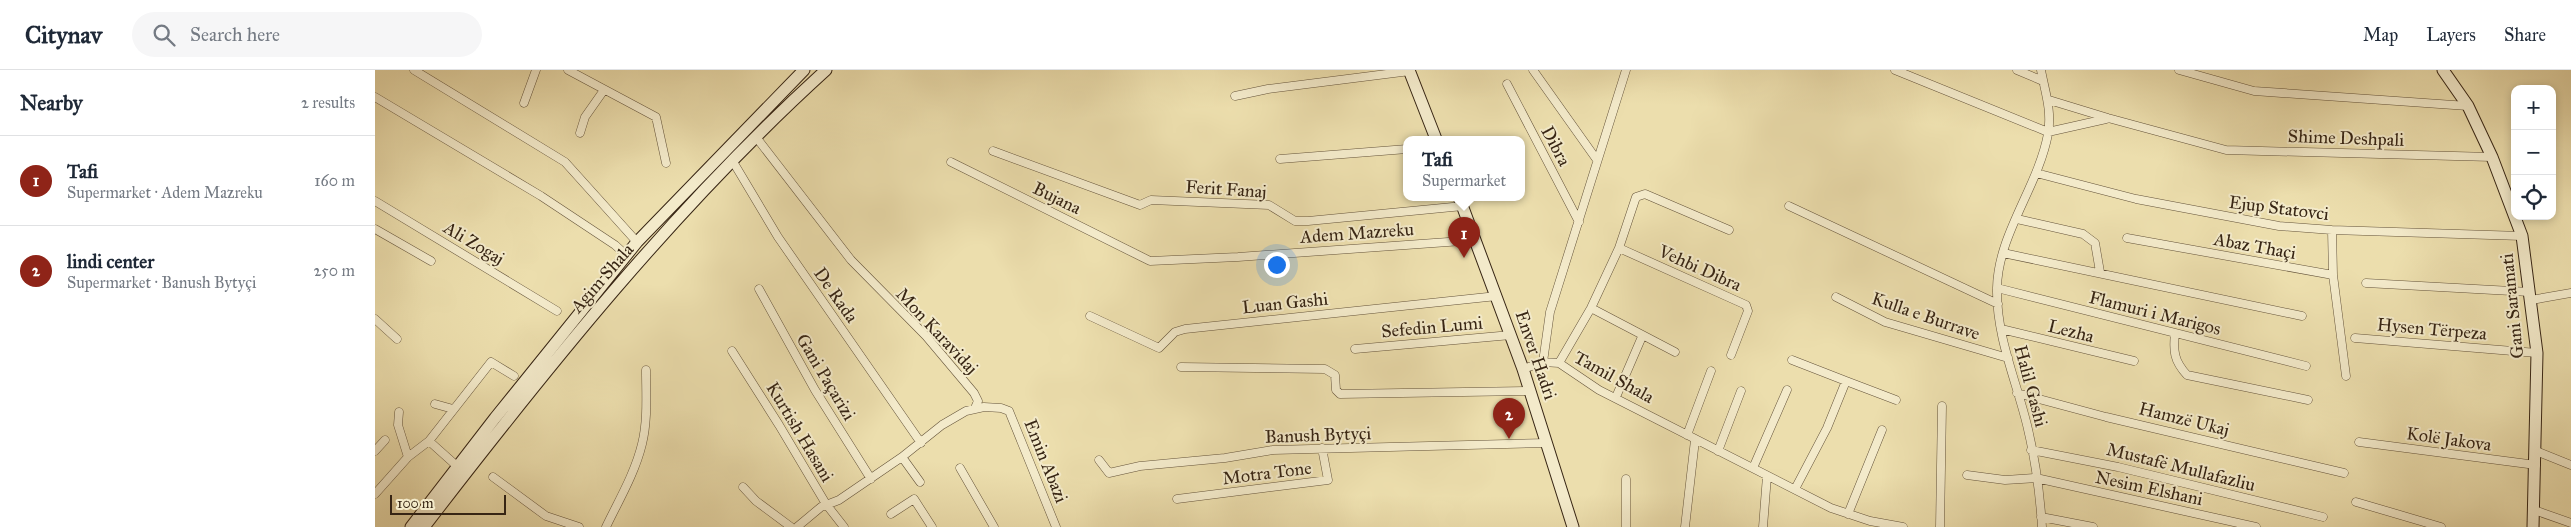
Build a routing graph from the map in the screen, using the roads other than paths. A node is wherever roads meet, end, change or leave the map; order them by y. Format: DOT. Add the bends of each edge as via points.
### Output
graph roads {
  1 [pos="413,70"];
  2 [pos="536,70"];
  3 [pos="568,70"];
  4 [pos="804,70"];
  5 [pos="826,70"];
  6 [pos="1533,70"];
  7 [pos="1625,70"];
  8 [pos="1895,70"];
  9 [pos="2017,70"];
  10 [pos="2041,70"];
  11 [pos="2179,70"];
  12 [pos="2443,70"];
  13 [pos="1409,71"];
  14 [pos="2043,81"];
  15 [pos="1507,84"];
  16 [pos="604,90"];
  17 [pos="1235,96"];
  18 [pos="375,97"];
  19 [pos="2049,100"];
  20 [pos="524,103"];
  21 [pos="2468,106"];
  22 [pos="2108,118"];
  23 [pos="2048,132"];
  24 [pos="580,133"];
  25 [pos="1435,136"];
  26 [pos="756,137"];
  27 [pos="1403,149"];
  28 [pos="993,151"];
  29 [pos="2492,157"];
  30 [pos="1280,159"];
  31 [pos="732,160"];
  32 [pos="1597,160"];
  33 [pos="951,162"];
  34 [pos="666,163"];
  35 [pos="2036,173"];
  36 [pos="375,201"];
  37 [pos="1461,201"];
  38 [pos="1789,206"];
  39 [pos="2017,219"];
  40 [pos="1579,222"];
  41 [pos="375,229"];
  42 [pos="1729,230"];
  43 [pos="2332,230"];
  44 [pos="2522,236"];
  45 [pos="2127,238"];
  46 [pos="1477,240"];
  47 [pos="637,242"];
  48 [pos="1619,248"];
  49 [pos="2003,253"];
  50 [pos="626,256"];
  51 [pos="431,260"];
  52 [pos="1150,261"];
  53 [pos="2100,272"];
  54 [pos="2333,275"];
  55 [pos="2366,283"];
  56 [pos="1997,288"];
  57 [pos="759,289"];
  58 [pos="2571,293"];
  59 [pos="1497,296"];
  60 [pos="2530,296"];
  61 [pos="1836,297"];
  62 [pos="1997,304"];
  63 [pos="1591,308"];
  64 [pos="557,310"];
  65 [pos="1090,316"];
  66 [pos="2302,316"];
  67 [pos="375,319"];
  68 [pos="2001,329"];
  69 [pos="2175,333"];
  70 [pos="1511,335"];
  71 [pos="2355,338"];
  72 [pos="397,339"];
  73 [pos="1641,339"];
  74 [pos="1355,349"];
  75 [pos="732,351"];
  76 [pos="1675,352"];
  77 [pos="2537,353"];
  78 [pos="1731,355"];
  79 [pos="2008,358"];
  80 [pos="1792,360"];
  81 [pos="2134,361"];
  82 [pos="1543,362"];
  83 [pos="1559,363"];
  84 [pos="2306,366"];
  85 [pos="1181,367"];
  86 [pos="1523,369"];
  87 [pos="646,370"];
  88 [pos="1711,371"];
  89 [pos="514,376"];
  90 [pos="2346,376"];
  91 [pos="1846,381"];
  92 [pos="1787,390"];
  93 [pos="1531,391"];
  94 [pos="1741,391"];
  95 [pos="2017,393"];
  96 [pos="1616,397"];
  97 [pos="1896,400"];
  98 [pos="2308,400"];
  99 [pos="435,404"];
  100 [pos="1942,406"];
  101 [pos="975,408"];
  102 [pos="453,409"];
  103 [pos="399,412"];
  104 [pos="1882,430"];
  105 [pos="1687,435"];
  106 [pos="385,440"];
  107 [pos="1695,440"];
  108 [pos="429,441"];
  109 [pos="2359,442"];
  110 [pos="921,443"];
  111 [pos="1547,443"];
  112 [pos="1322,448"];
  113 [pos="2031,450"];
  114 [pos="375,451"];
  115 [pos="1718,451"];
  116 [pos="2535,451"];
  117 [pos="408,457"];
  118 [pos="902,457"];
  119 [pos="1099,460"];
  120 [pos="2536,465"];
  121 [pos="2571,465"];
  122 [pos="457,467"];
  123 [pos="960,468"];
  124 [pos="1753,468"];
  125 [pos="2344,473"];
  126 [pos="1767,476"];
  127 [pos="1967,476"];
  128 [pos="493,477"];
  129 [pos="871,478"];
  130 [pos="2036,478"];
  131 [pos="1626,479"];
  132 [pos="920,482"];
  133 [pos="743,488"];
  134 [pos="1795,489"];
  135 [pos="375,494"];
  136 [pos="1177,499"];
  137 [pos="2356,502"];
  138 [pos="826,504"];
  139 [pos="2534,510"];
  140 [pos="891,514"];
  141 [pos="1848,514"];
  142 [pos="2041,517"];
  143 [pos="2323,517"];
  144 [pos="2571,524"];
  145 [pos="1891,526"];
  146 [pos="411,527"];
  147 [pos="424,527"];
  148 [pos="579,527"];
  149 [pos="606,527"];
  150 [pos="791,527"];
  151 [pos="797,527"];
  152 [pos="844,527"];
  153 [pos="932,527"];
  154 [pos="995,527"];
  155 [pos="1056,527"];
  156 [pos="1573,527"];
  157 [pos="1626,527"];
  158 [pos="1685,527"];
  159 [pos="1763,527"];
  160 [pos="1903,527"];
  161 [pos="1940,527"];
  162 [pos="2042,527"];
  163 [pos="2093,527"];
  164 [pos="2256,527"];
  165 [pos="2441,527"];
  166 [pos="2533,527"];
  1 -- 47 [label="street" via="565,162"];
  2 -- 20 [label="street"];
  3 -- 16 [label="street"];
  4 -- 47 [label="main road, Agim Shala"];
  5 -- 26 [label="main road, Agim Shala"];
  6 -- 32 [label="street, Dibra"];
  7 -- 32 [label="street, Dibra"];
  8 -- 23 [label="street"];
  9 -- 14 [label="street"];
  10 -- 14 [label="street, Halil Gashi"];
  11 -- 21 [label="street" via="2254,91"];
  12 -- 21 [label="main road, Gani Saramati"];
  13 -- 17 [label="street"];
  13 -- 25 [label="main road"];
  14 -- 19 [label="street, Halil Gashi"];
  15 -- 40 [label="street, Dibra"];
  16 -- 24 [label="street" via="585,116"];
  16 -- 34 [label="street" via="656,117"];
  18 -- 50 [label="street" via="541,196 615,245"];
  19 -- 22 [label="street, Shime Deshpali"];
  19 -- 23 [label="street, Halil Gashi"];
  21 -- 29 [label="main road, Gani Saramati"];
  22 -- 23 [label="street"];
  22 -- 29 [label="street, Shime Deshpali" via="2226,150"];
  23 -- 35 [label="street, Halil Gashi"];
  26 -- 31 [label="main road, Agim Shala"];
  26 -- 101 [label="street, Mon Karavidaj" via="851,260 926,336 974,392 978,401"];
  27 -- 30 [label="street"];
  28 -- 37 [label="street, Ferit Fanaj" via="1140,205 1151,200 1269,205 1295,221 1308,221"];
  29 -- 44 [label="main road, Gani Saramati"];
  31 -- 110 [label="street, De Rada" via="778,237"];
  31 -- 147 [label="main road, Agim Shala" via="590,318"];
  32 -- 40 [label="street, Dibra"];
  33 -- 52 [label="street, Bujana"];
  35 -- 39 [label="street, Halil Gashi"];
  35 -- 43 [label="street, Ejup Statovci" via="2075,185 2227,217 2279,226"];
  36 -- 64 [label="street, Ali Zogaj"];
  37 -- 46 [label="main road, Enver Hadri"];
  38 -- 62 [label="street"];
  39 -- 49 [label="street, Halil Gashi"];
  39 -- 53 [label="street" via="2083,234 2095,243"];
  40 -- 82 [label="street, Dibra" via="1550,312"];
  41 -- 51 [label="street"];
  42 -- 48 [label="street" via="1640,194 1636,197"];
  43 -- 44 [label="street, Ejup Statovci"];
  43 -- 54 [label="street"];
  44 -- 60 [label="main road, Gani Saramati"];
  45 -- 54 [label="street, Abaz Thaçi"];
  46 -- 52 [label="street, Adem Mazreku"];
  46 -- 59 [label="main road, Enver Hadri"];
  47 -- 50 [label="main road, Agim Shala"];
  48 -- 63 [label="street"];
  48 -- 78 [label="street, Vehbi Dibra" via="1746,305 1748,310"];
  49 -- 53 [label="street"];
  49 -- 56 [label="street, Halil Gashi"];
  50 -- 122 [label="main road, Agim Shala"];
  53 -- 66 [label="street"];
  54 -- 90 [label="street"];
  55 -- 60 [label="street"];
  56 -- 62 [label="street, Halil Gashi"];
  56 -- 69 [label="street, Flamuri i Marigos"];
  57 -- 129 [label="street, Gani Paçarizi" via="815,390"];
  58 -- 60 [label="street"];
  59 -- 65 [label="street, Luan Gashi" via="1185,329 1175,332 1159,348"];
  59 -- 70 [label="main road, Enver Hadri"];
  60 -- 77 [label="main road, Gani Saramati"];
  61 -- 79 [label="street, Kulla e Burrave" via="1885,322"];
  62 -- 68 [label="street, Halil Gashi"];
  63 -- 76 [label="street"];
  63 -- 83 [label="street"];
  67 -- 72 [label="street"];
  68 -- 79 [label="street, Halil Gashi"];
  68 -- 81 [label="street, Lezha"];
  69 -- 84 [label="street, Flamuri i Marigos"];
  69 -- 98 [label="street" via="2173,350 2178,365 2187,375"];
  70 -- 74 [label="street, Sefedin Lumi"];
  70 -- 86 [label="main road, Enver Hadri"];
  71 -- 77 [label="street, Hysen Tërpeza"];
  73 -- 96 [label="street"];
  75 -- 138 [label="street, Kurtish Hasani"];
  77 -- 116 [label="main road, Gani Saramati"];
  79 -- 95 [label="street, Halil Gashi"];
  80 -- 91 [label="street"];
  82 -- 83 [label="street, Tamil Shala"];
  82 -- 86 [label="street, Tamil Shala"];
  83 -- 96 [label="street, Tamil Shala" via="1579,378"];
  85 -- 93 [label="street" via="1325,369 1335,375 1336,390 1340,394"];
  86 -- 93 [label="main road, Enver Hadri"];
  87 -- 149 [label="street" via="642,444 628,483"];
  88 -- 105 [label="street"];
  89 -- 102 [label="street" via="491,362"];
  91 -- 97 [label="street"];
  91 -- 134 [label="street" via="1827,428"];
  92 -- 124 [label="street"];
  93 -- 111 [label="main road, Enver Hadri"];
  94 -- 115 [label="street"];
  95 -- 113 [label="street, Halil Gashi"];
  95 -- 125 [label="street, Hamzë Ukaj"];
  96 -- 105 [label="street, Tamil Shala"];
  99 -- 102 [label="street"];
  100 -- 161 [label="street"];
  101 -- 110 [label="street" via="942,425"];
  101 -- 155 [label="street, Emin Abazi" via="1009,411"];
  102 -- 108 [label="street"];
  103 -- 117 [label="street" via="398,425"];
  104 -- 141 [label="street"];
  105 -- 107 [label="street, Tamil Shala"];
  106 -- 114 [label="street"];
  107 -- 115 [label="street, Tamil Shala"];
  107 -- 158 [label="street"];
  108 -- 117 [label="street"];
  108 -- 122 [label="street"];
  109 -- 120 [label="street, Kolë Jakova"];
  110 -- 118 [label="street"];
  111 -- 112 [label="street, Banush Bytyçi"];
  111 -- 156 [label="main road, Enver Hadri"];
  112 -- 119 [label="street, Banush Bytyçi" via="1273,450 1140,466 1109,473"];
  112 -- 136 [label="street, Motra Tone" via="1328,480"];
  113 -- 130 [label="street, Halil Gashi"];
  113 -- 143 [label="street, Mustafë Mullafazliu" via="2118,466"];
  115 -- 124 [label="street, Tamil Shala"];
  116 -- 120 [label="main road, Gani Saramati"];
  116 -- 121 [label="street"];
  117 -- 135 [label="street"];
  118 -- 129 [label="street"];
  118 -- 132 [label="street"];
  120 -- 139 [label="main road, Gani Saramati"];
  122 -- 146 [label="main road, Agim Shala"];
  123 -- 154 [label="street"];
  124 -- 126 [label="street, Tamil Shala"];
  126 -- 134 [label="street, Tamil Shala"];
  126 -- 159 [label="street"];
  127 -- 130 [label="street, Nesim Elshani" via="2005,480"];
  128 -- 148 [label="street" via="547,516"];
  129 -- 138 [label="street" via="839,500"];
  130 -- 142 [label="street, Halil Gashi"];
  130 -- 164 [label="street, Nesim Elshani"];
  131 -- 157 [label="street"];
  133 -- 150 [label="street" via="756,502"];
  134 -- 141 [label="street, Tamil Shala"];
  137 -- 165 [label="street"];
  138 -- 151 [label="street"];
  138 -- 152 [label="street, Kurtish Hasani"];
  139 -- 144 [label="street"];
  139 -- 166 [label="main road, Gani Saramati"];
  140 -- 153 [label="street" via="914,499"];
  141 -- 145 [label="street, Tamil Shala"];
  142 -- 162 [label="street, Halil Gashi"];
  142 -- 163 [label="street"];
  145 -- 160 [label="street, Tamil Shala"];
}
